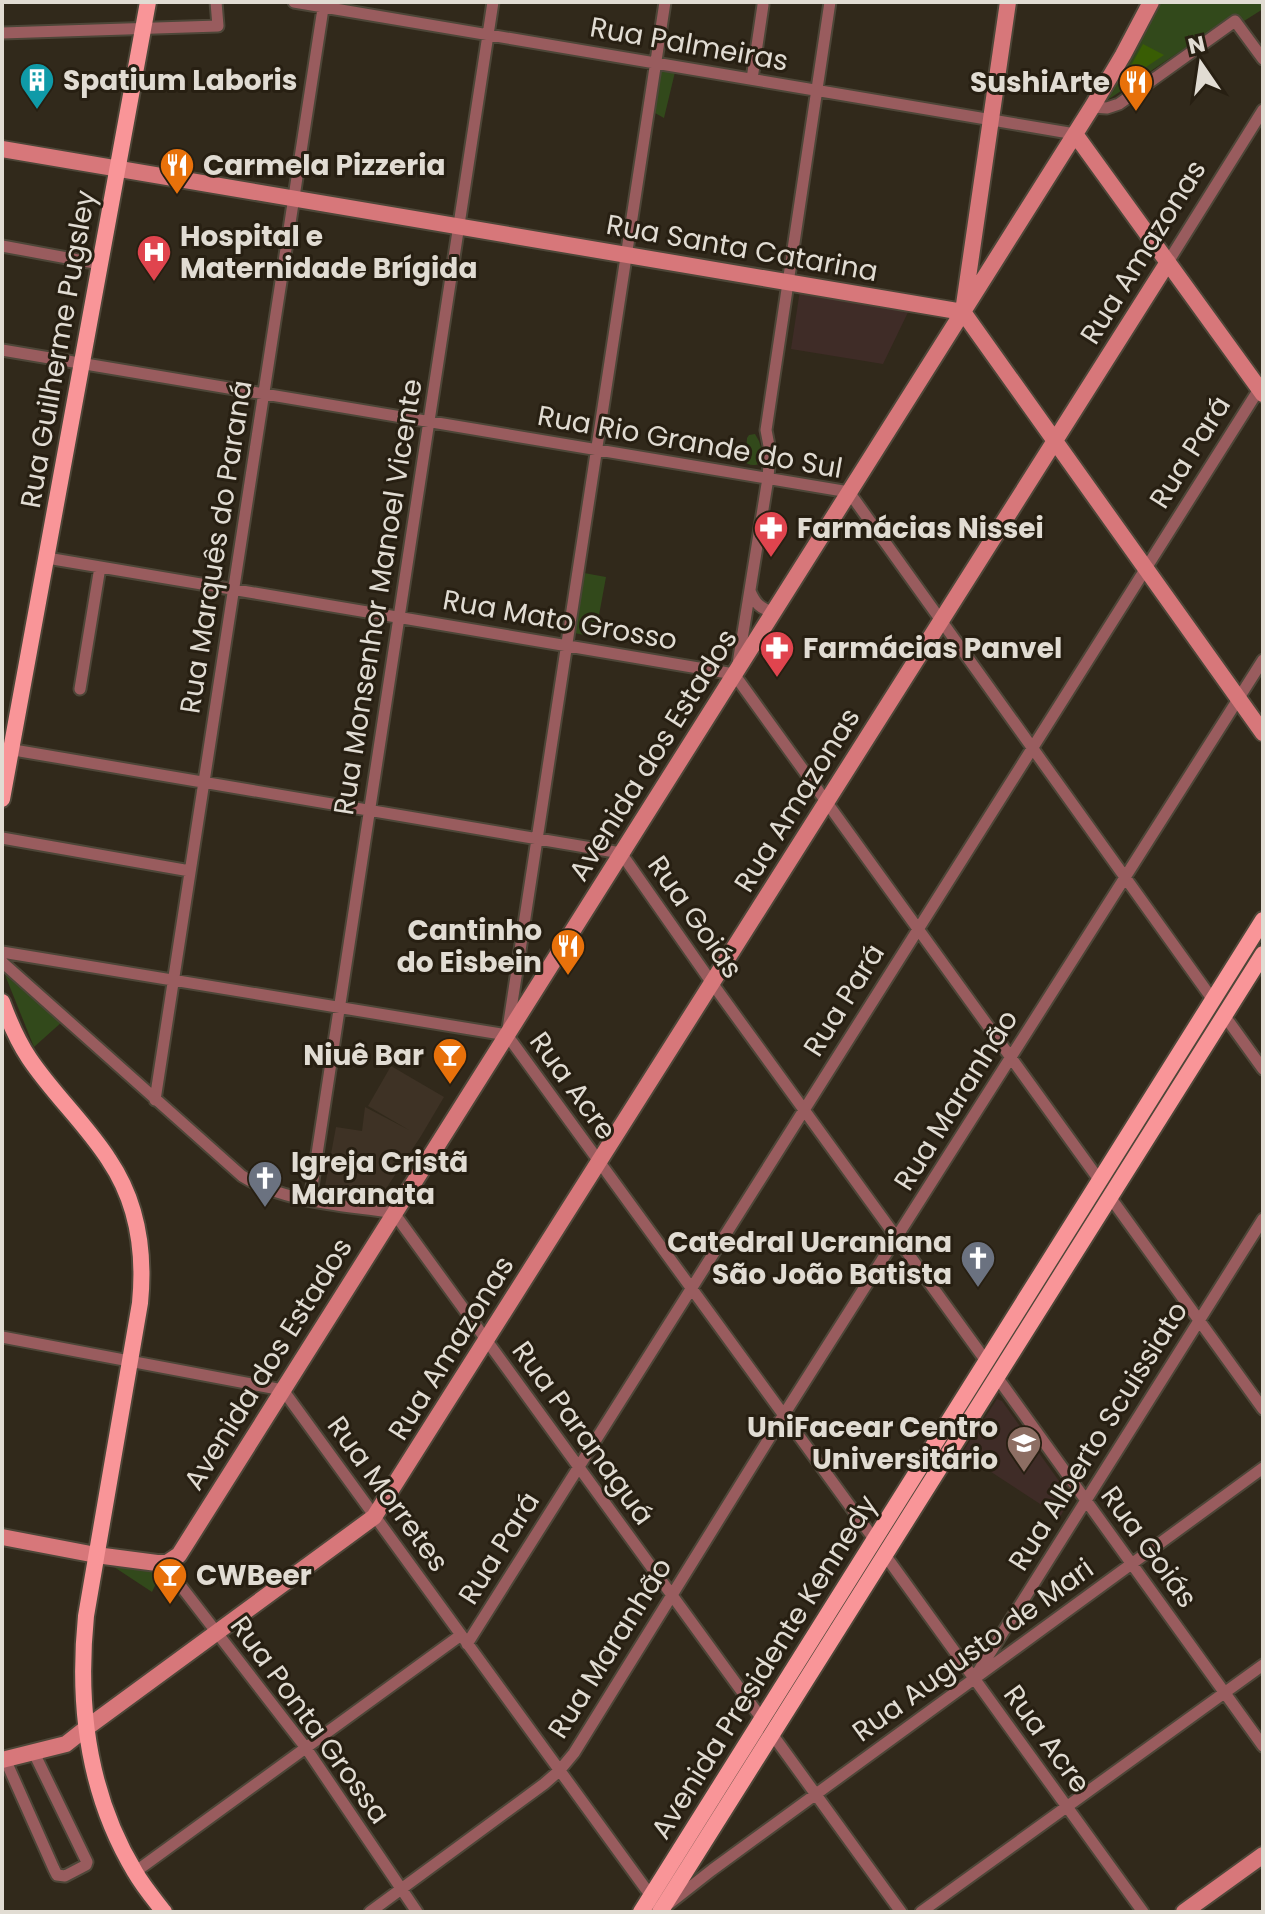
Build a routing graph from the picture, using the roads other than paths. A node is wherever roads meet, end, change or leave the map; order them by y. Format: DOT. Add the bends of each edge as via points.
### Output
graph roads {
  1 [pos="148,2"];
  2 [pos="216,2"];
  3 [pos="294,2"];
  4 [pos="493,2"];
  5 [pos="665,2"];
  6 [pos="830,2"];
  7 [pos="1008,2"];
  8 [pos="1151,2"];
  9 [pos="324,4"];
  10 [pos="763,5"];
  11 [pos="144,29"];
  12 [pos="2,33"];
  13 [pos="488,35"];
  14 [pos="1263,59"];
  15 [pos="656,63"];
  16 [pos="752,79"];
  17 [pos="817,90"];
  18 [pos="1092,107"];
  19 [pos="1263,110"];
  20 [pos="990,120"];
  21 [pos="1075,134"];
  22 [pos="2,149"];
  23 [pos="118,168"];
  24 [pos="294,198"];
  25 [pos="458,226"];
  26 [pos="2,246"];
  27 [pos="626,255"];
  28 [pos="1168,262"];
  29 [pos="100,264"];
  30 [pos="788,282"];
  31 [pos="963,312"];
  32 [pos="2,350"];
  33 [pos="82,364"];
  34 [pos="1262,388"];
  35 [pos="264,394"];
  36 [pos="429,422"];
  37 [pos="1054,441"];
  38 [pos="596,449"];
  39 [pos="768,478"];
  40 [pos="849,492"];
  41 [pos="47,558"];
  42 [pos="100,567"];
  43 [pos="1145,568"];
  44 [pos="233,590"];
  45 [pos="750,590"];
  46 [pos="774,612"];
  47 [pos="399,617"];
  48 [pos="940,621"];
  49 [pos="566,646"];
  50 [pos="1263,660"];
  51 [pos="736,672"];
  52 [pos="80,689"];
  53 [pos="1239,699"];
  54 [pos="1263,733"];
  55 [pos="1033,747"];
  56 [pos="7,749"];
  57 [pos="204,783"];
  58 [pos="2,799"];
  59 [pos="826,802"];
  60 [pos="369,811"];
  61 [pos="2,838"];
  62 [pos="537,839"];
  63 [pos="621,853"];
  64 [pos="190,871"];
  65 [pos="1125,877"];
  66 [pos="1263,920"];
  67 [pos="918,929"];
  68 [pos="2,952"];
  69 [pos="1263,954"];
  70 [pos="2,962"];
  71 [pos="173,981"];
  72 [pos="712,983"];
  73 [pos="1213,1000"];
  74 [pos="2,1002"];
  75 [pos="339,1009"];
  76 [pos="1224,1015"];
  77 [pos="507,1035"];
  78 [pos="1010,1059"];
  79 [pos="1263,1069"];
  80 [pos="155,1100"];
  81 [pos="804,1109"];
  82 [pos="599,1161"];
  83 [pos="1100,1181"];
  84 [pos="1110,1197"];
  85 [pos="310,1200"];
  86 [pos="394,1213"];
  87 [pos="1263,1219"];
  88 [pos="896,1239"];
  89 [pos="1042,1272"];
  90 [pos="692,1287"];
  91 [pos="1053,1287"];
  92 [pos="1200,1321"];
  93 [pos="2,1337"];
  94 [pos="486,1340"];
  95 [pos="130,1361"];
  96 [pos="986,1361"];
  97 [pos="997,1377"];
  98 [pos="283,1390"];
  99 [pos="1263,1409"];
  100 [pos="783,1416"];
  101 [pos="578,1466"];
  102 [pos="1263,1468"];
  103 [pos="1086,1501"];
  104 [pos="374,1517"];
  105 [pos="2,1537"];
  106 [pos="874,1539"];
  107 [pos="96,1555"];
  108 [pos="885,1555"];
  109 [pos="157,1563"];
  110 [pos="1132,1564"];
  111 [pos="671,1594"];
  112 [pos="850,1594"];
  113 [pos="217,1632"];
  114 [pos="464,1640"];
  115 [pos="1263,1665"];
  116 [pos="974,1679"];
  117 [pos="1225,1693"];
  118 [pos="762,1719"];
  119 [pos="85,1729"];
  120 [pos="772,1734"];
  121 [pos="1263,1746"];
  122 [pos="306,1748"];
  123 [pos="34,1753"];
  124 [pos="4,1760"];
  125 [pos="559,1771"];
  126 [pos="816,1794"];
  127 [pos="1067,1807"];
  128 [pos="1263,1855"];
  129 [pos="692,1861"];
  130 [pos="712,1870"];
  131 [pos="135,1872"];
  132 [pos="401,1889"];
  133 [pos="651,1896"];
  134 [pos="661,1911"];
  135 [pos="164,1912"];
  136 [pos="370,1912"];
  137 [pos="417,1912"];
  138 [pos="641,1912"];
  139 [pos="901,1912"];
  140 [pos="921,1912"];
  141 [pos="1143,1912"];
  142 [pos="1184,1912"];
  1 -- 11 [label="main road, Rua Guilherme Pugsley"];
  2 -- 11 [label="street" via="218,26"];
  3 -- 9 [label="street, Rua Palmeiras"];
  4 -- 13 [label="street, Rua Monsenhor Manoel Vicente"];
  5 -- 15 [label="street"];
  6 -- 17 [label="street"];
  7 -- 20 [label="street"];
  8 -- 18 [label="street, Avenida dos Estados"];
  9 -- 13 [label="street, Rua Palmeiras"];
  9 -- 24 [label="street, Rua Marquês do Paraná"];
  10 -- 16 [label="street"];
  11 -- 12 [label="street"];
  11 -- 23 [label="main road, Rua Guilherme Pugsley"];
  13 -- 15 [label="street, Rua Palmeiras"];
  13 -- 25 [label="street, Rua Monsenhor Manoel Vicente"];
  14 -- 18 [label="street" via="1235,21 1119,104"];
  15 -- 16 [label="street, Rua Palmeiras"];
  15 -- 27 [label="street"];
  16 -- 17 [label="street, Rua Palmeiras"];
  17 -- 20 [label="street, Rua Palmeiras"];
  17 -- 30 [label="street"];
  18 -- 21 [label="street, Avenida dos Estados"];
  19 -- 28 [label="street, Rua Amazonas"];
  20 -- 21 [label="street, Rua Palmeiras"];
  20 -- 31 [label="street"];
  21 -- 28 [label="street"];
  21 -- 31 [label="street, Avenida dos Estados"];
  22 -- 23 [label="street, Rua Santa Catarina"];
  23 -- 24 [label="street, Rua Santa Catarina"];
  23 -- 29 [label="main road, Rua Guilherme Pugsley"];
  24 -- 25 [label="street, Rua Santa Catarina"];
  24 -- 35 [label="street, Rua Marquês do Paraná"];
  25 -- 27 [label="street, Rua Santa Catarina"];
  25 -- 36 [label="street, Rua Monsenhor Manoel Vicente"];
  26 -- 29 [label="street"];
  27 -- 30 [label="street, Rua Santa Catarina"];
  27 -- 38 [label="street"];
  28 -- 34 [label="street"];
  28 -- 37 [label="street, Rua Amazonas"];
  29 -- 33 [label="main road, Rua Guilherme Pugsley"];
  30 -- 31 [label="street, Rua Santa Catarina"];
  30 -- 39 [label="street" via="766,430"];
  31 -- 37 [label="street"];
  31 -- 40 [label="street, Avenida dos Estados"];
  32 -- 33 [label="street, Rua Rio Grande do Sul"];
  33 -- 35 [label="street, Rua Rio Grande do Sul"];
  33 -- 41 [label="main road, Rua Guilherme Pugsley"];
  34 -- 43 [label="street, Rua Pará"];
  35 -- 36 [label="street, Rua Rio Grande do Sul"];
  35 -- 44 [label="street, Rua Marquês do Paraná"];
  36 -- 38 [label="street, Rua Rio Grande do Sul"];
  36 -- 47 [label="street, Rua Monsenhor Manoel Vicente"];
  37 -- 43 [label="street"];
  37 -- 48 [label="street, Rua Amazonas"];
  38 -- 39 [label="street, Rua Rio Grande do Sul"];
  38 -- 49 [label="street"];
  39 -- 40 [label="street, Rua Rio Grande do Sul"];
  39 -- 45 [label="street"];
  40 -- 46 [label="street, Avenida dos Estados"];
  40 -- 48 [label="street, Rua Rio Grande do Sul"];
  41 -- 42 [label="street, Rua Mato Grosso"];
  41 -- 56 [label="main road, Rua Guilherme Pugsley"];
  42 -- 44 [label="street, Rua Mato Grosso"];
  42 -- 52 [label="street"];
  43 -- 53 [label="street"];
  43 -- 55 [label="street, Rua Pará"];
  44 -- 47 [label="street, Rua Mato Grosso"];
  44 -- 57 [label="street, Rua Marquês do Paraná"];
  45 -- 46 [label="street" via="758,606"];
  45 -- 51 [label="street"];
  46 -- 51 [label="street, Avenida dos Estados"];
  47 -- 49 [label="street, Rua Mato Grosso"];
  47 -- 60 [label="street, Rua Monsenhor Manoel Vicente"];
  48 -- 55 [label="street, Rua Rio Grande do Sul"];
  48 -- 59 [label="street, Rua Amazonas"];
  49 -- 51 [label="street, Rua Mato Grosso"];
  49 -- 62 [label="street"];
  50 -- 53 [label="street, Rua Maranhão"];
  51 -- 59 [label="street"];
  51 -- 63 [label="street, Avenida dos Estados"];
  53 -- 54 [label="street"];
  53 -- 65 [label="street, Rua Maranhão"];
  55 -- 65 [label="street, Rua Rio Grande do Sul"];
  55 -- 67 [label="street, Rua Pará"];
  56 -- 57 [label="street, Rua Goiás"];
  56 -- 58 [label="main road, Rua Guilherme Pugsley"];
  57 -- 60 [label="street, Rua Goiás"];
  57 -- 64 [label="street, Rua Marquês do Paraná"];
  59 -- 67 [label="street"];
  59 -- 72 [label="street, Rua Amazonas"];
  60 -- 62 [label="street, Rua Goiás"];
  60 -- 75 [label="street, Rua Monsenhor Manoel Vicente"];
  61 -- 64 [label="street"];
  62 -- 63 [label="street, Rua Goiás"];
  62 -- 77 [label="street"];
  63 -- 72 [label="street, Rua Goiás"];
  63 -- 77 [label="street, Avenida dos Estados"];
  64 -- 71 [label="street, Rua Marquês do Paraná"];
  65 -- 73 [label="street, Rua Rio Grande do Sul"];
  65 -- 78 [label="street, Rua Maranhão"];
  66 -- 73 [label="main road, Avenida Presidente Kennedy"];
  67 -- 78 [label="street"];
  67 -- 81 [label="street, Rua Pará"];
  68 -- 71 [label="street, Rua Acre"];
  69 -- 76 [label="main road, Avenida Presidente Kennedy"];
  70 -- 80 [label="street"];
  71 -- 75 [label="street, Rua Acre"];
  71 -- 80 [label="street, Rua Marquês do Paraná"];
  72 -- 81 [label="street, Rua Goiás"];
  72 -- 82 [label="street, Rua Amazonas"];
  73 -- 83 [label="main road, Avenida Presidente Kennedy"];
  74 -- 95 [label="main road" via="28,1056 98,1143 130,1202 140,1239 142,1280"];
  75 -- 77 [label="street, Rua Acre"];
  75 -- 85 [label="street, Rua Monsenhor Manoel Vicente"];
  76 -- 79 [label="street"];
  76 -- 84 [label="main road, Avenida Presidente Kennedy"];
  77 -- 82 [label="street, Rua Acre"];
  77 -- 86 [label="street, Avenida dos Estados"];
  78 -- 83 [label="street"];
  78 -- 88 [label="street, Rua Maranhão"];
  80 -- 85 [label="street" via="242,1176"];
  81 -- 88 [label="street, Rua Goiás"];
  81 -- 90 [label="street, Rua Pará"];
  82 -- 90 [label="street, Rua Acre"];
  82 -- 94 [label="street, Rua Amazonas"];
  83 -- 89 [label="main road, Avenida Presidente Kennedy"];
  84 -- 91 [label="main road, Avenida Presidente Kennedy"];
  84 -- 92 [label="street"];
  85 -- 86 [label="street"];
  86 -- 94 [label="street, Rua Paranaguá"];
  86 -- 98 [label="street, Avenida dos Estados"];
  87 -- 92 [label="street, Rua Alberto Scuissiato"];
  88 -- 96 [label="street, Rua Goiás"];
  88 -- 100 [label="street, Rua Maranhão"];
  89 -- 91 [label="main road"];
  89 -- 96 [label="main road, Avenida Presidente Kennedy"];
  90 -- 100 [label="street, Rua Acre"];
  90 -- 101 [label="street, Rua Pará"];
  91 -- 97 [label="main road, Avenida Presidente Kennedy"];
  92 -- 99 [label="street"];
  92 -- 103 [label="street, Rua Alberto Scuissiato"];
  93 -- 95 [label="street"];
  94 -- 101 [label="street, Rua Paranaguá"];
  94 -- 104 [label="street, Rua Amazonas"];
  95 -- 98 [label="street"];
  95 -- 107 [label="main road"];
  96 -- 106 [label="main road, Avenida Presidente Kennedy"];
  97 -- 103 [label="street, Rua Goiás"];
  97 -- 108 [label="main road, Avenida Presidente Kennedy"];
  98 -- 104 [label="street, Rua Morretes"];
  98 -- 109 [label="street, Avenida dos Estados" via="179,1555"];
  100 -- 106 [label="street, Rua Acre"];
  100 -- 111 [label="street, Rua Maranhão"];
  101 -- 111 [label="street, Rua Paranaguá"];
  101 -- 114 [label="street, Rua Pará"];
  102 -- 110 [label="street, Rua Augusto de Mari"];
  103 -- 110 [label="street, Rua Goiás"];
  103 -- 116 [label="street, Rua Alberto Scuissiato"];
  104 -- 113 [label="street"];
  104 -- 114 [label="street, Rua Morretes"];
  105 -- 107 [label="street"];
  106 -- 112 [label="main road, Avenida Presidente Kennedy"];
  107 -- 109 [label="street"];
  107 -- 119 [label="main road" via="83,1645"];
  108 -- 112 [label="main road, Avenida Presidente Kennedy"];
  108 -- 116 [label="street, Rua Acre"];
  109 -- 113 [label="street, Rua Ponta Grossa"];
  110 -- 116 [label="street, Rua Augusto de Mari"];
  110 -- 117 [label="street, Rua Goiás"];
  111 -- 118 [label="street, Rua Paranaguá"];
  111 -- 125 [label="street, Rua Maranhão"];
  112 -- 118 [label="main road, Avenida Presidente Kennedy"];
  112 -- 120 [label="main road, Avenida Presidente Kennedy"];
  113 -- 119 [label="street"];
  113 -- 122 [label="street, Rua Ponta Grossa"];
  114 -- 122 [label="street, Rua Pará"];
  114 -- 125 [label="street, Rua Morretes"];
  115 -- 117 [label="street"];
  116 -- 126 [label="street, Rua Augusto de Mari"];
  116 -- 127 [label="street, Rua Acre"];
  117 -- 121 [label="street, Rua Goiás"];
  117 -- 127 [label="street"];
  118 -- 133 [label="main road, Avenida Presidente Kennedy"];
  119 -- 123 [label="street" via="66,1744"];
  119 -- 131 [label="main road" via="109,1820"];
  120 -- 126 [label="street"];
  120 -- 129 [label="main road, Avenida Presidente Kennedy"];
  122 -- 131 [label="street, Rua Pará"];
  122 -- 132 [label="street, Rua Ponta Grossa"];
  123 -- 124 [label="street"];
  123 -- 124 [label="street" via="87,1862 65,1876 57,1875"];
  125 -- 132 [label="street, Rua Maranhão"];
  125 -- 133 [label="street, Rua Morretes"];
  126 -- 130 [label="street, Rua Augusto de Mari"];
  126 -- 139 [label="street"];
  127 -- 140 [label="street"];
  127 -- 141 [label="street, Rua Acre"];
  128 -- 142 [label="street"];
  129 -- 130 [label="street"];
  129 -- 134 [label="main road, Avenida Presidente Kennedy"];
  130 -- 134 [label="street, Rua Augusto de Mari"];
  131 -- 135 [label="main road"];
  132 -- 136 [label="street, Rua Maranhão"];
  132 -- 137 [label="street, Rua Ponta Grossa"];
  133 -- 138 [label="main road, Avenida Presidente Kennedy"];
}
